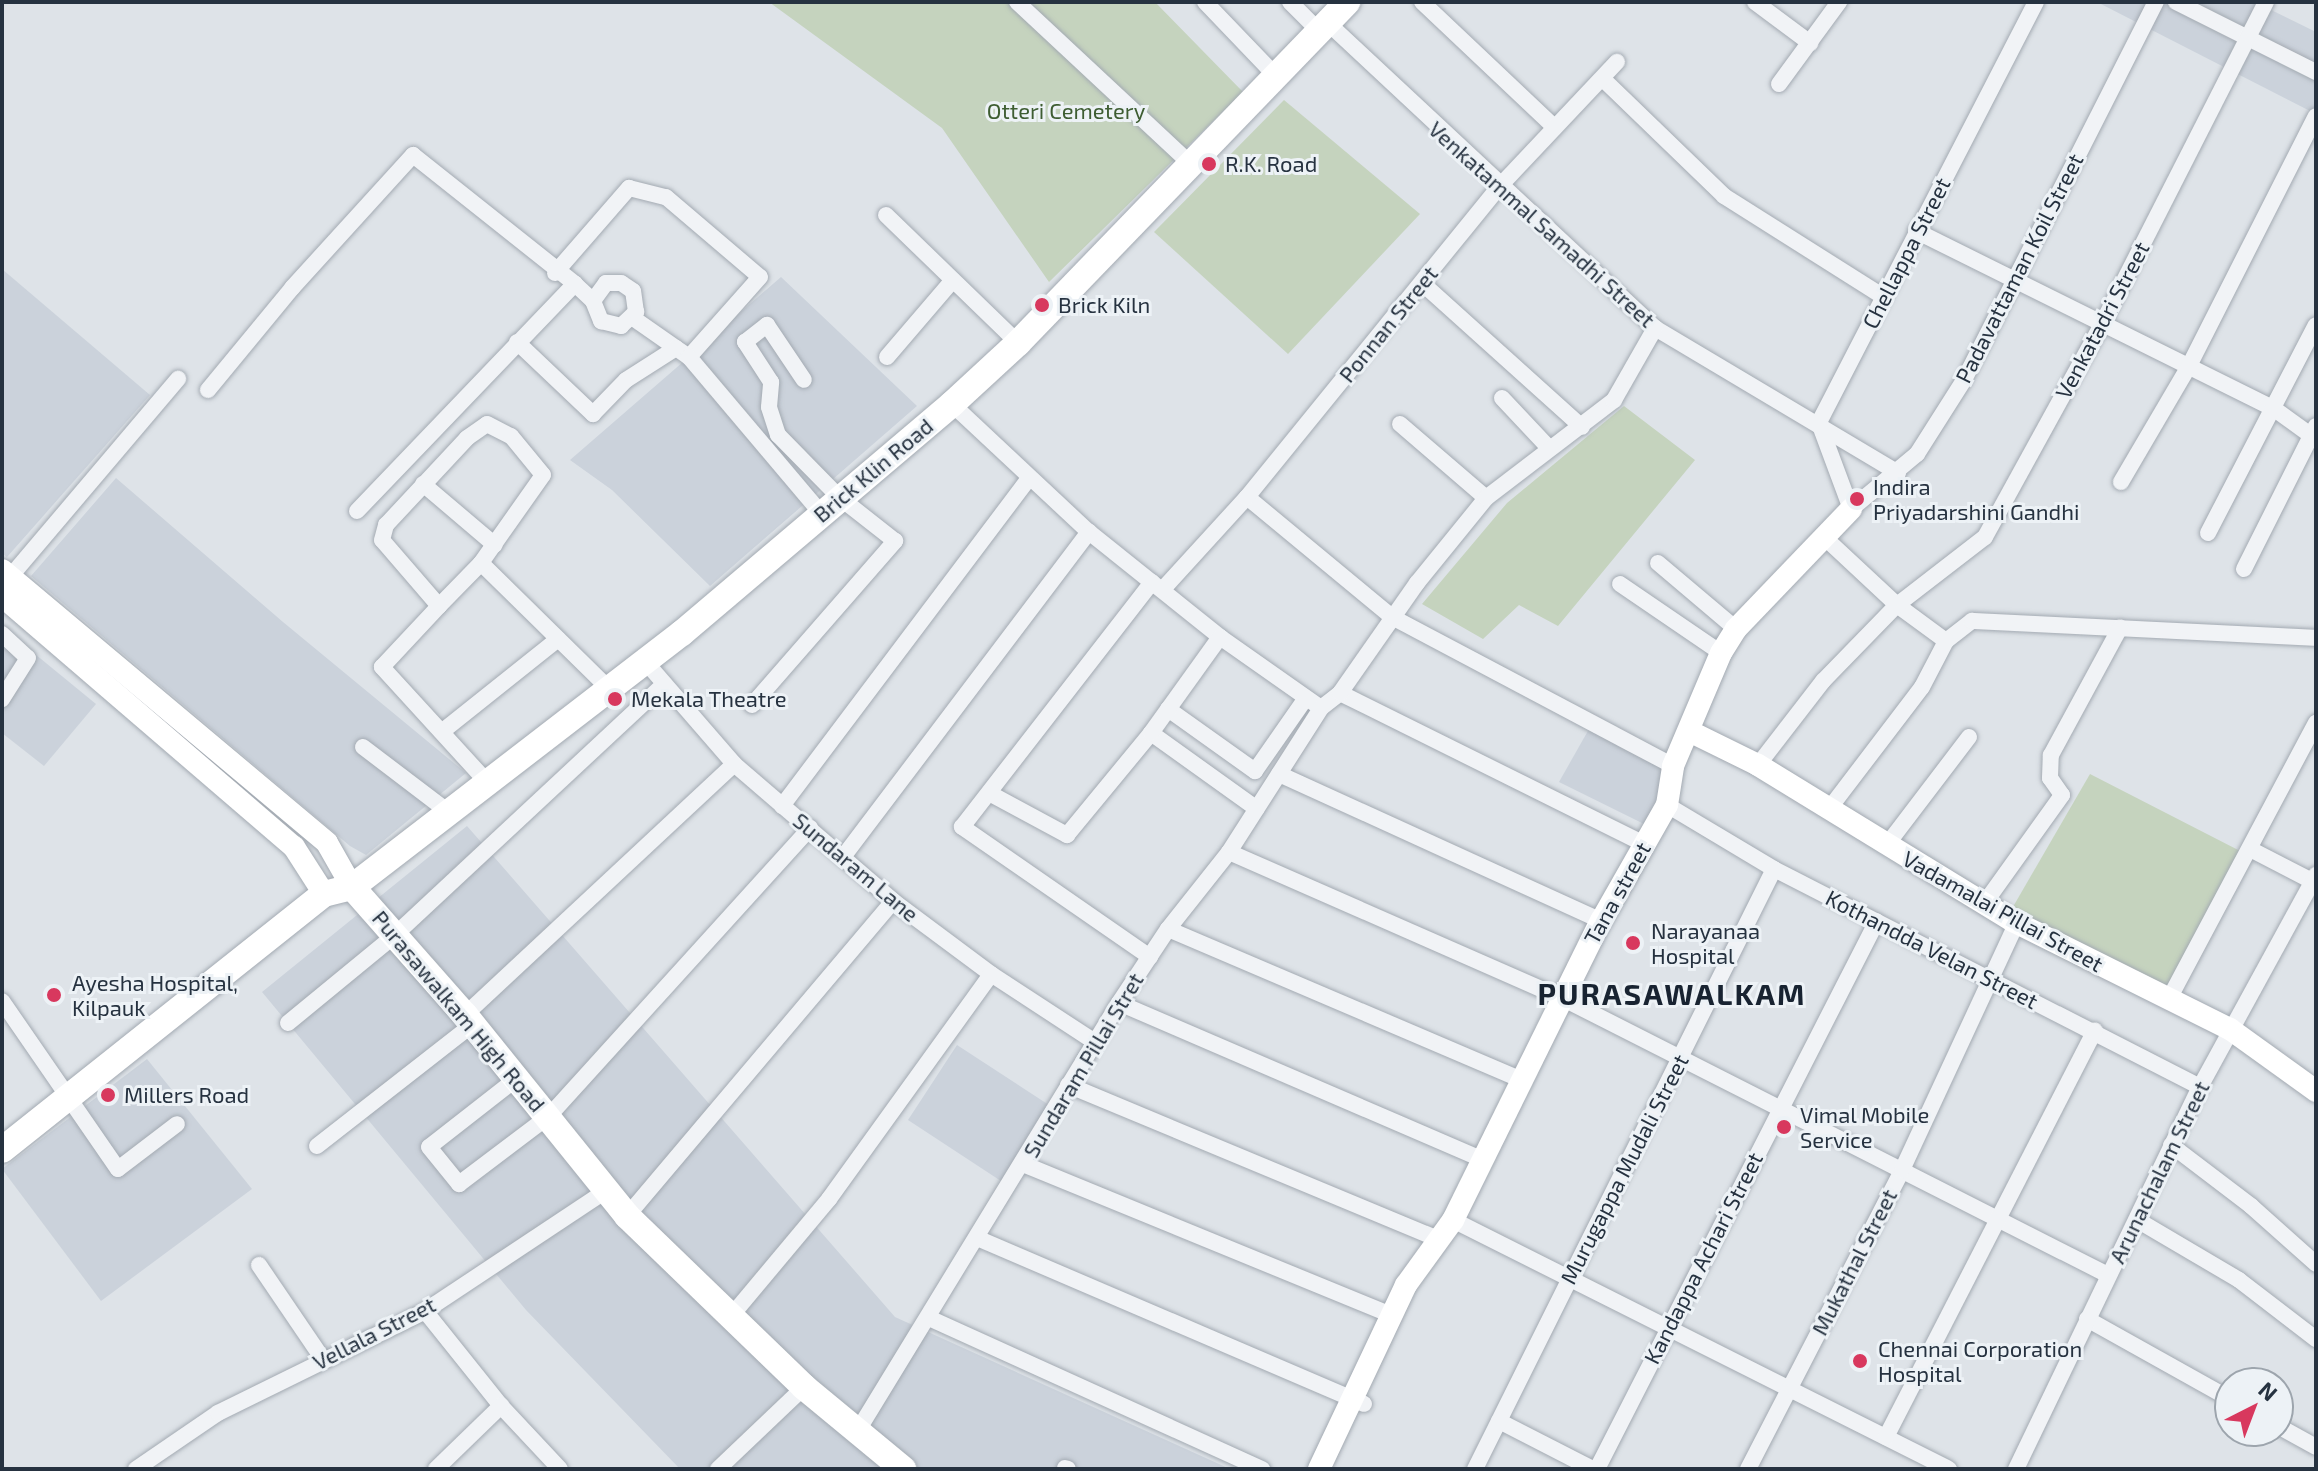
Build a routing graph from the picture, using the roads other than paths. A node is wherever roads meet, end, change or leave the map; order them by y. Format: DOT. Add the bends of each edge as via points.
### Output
graph roads {
  1 [pos="1017,2"];
  2 [pos="1205,2"];
  3 [pos="1290,2"];
  4 [pos="1347,2"];
  5 [pos="1422,2"];
  6 [pos="1755,2"];
  7 [pos="1839,2"];
  8 [pos="2036,2"];
  9 [pos="2156,2"];
  10 [pos="2176,2"];
  11 [pos="2266,2"];
  12 [pos="1325,28"];
  13 [pos="2249,38"];
  14 [pos="1810,43"];
  15 [pos="1617,62"];
  16 [pos="2316,72"];
  17 [pos="1276,76"];
  18 [pos="1604,80"];
  19 [pos="1779,84"];
  20 [pos="2316,116"];
  21 [pos="1554,127"];
  22 [pos="1192,165"];
  23 [pos="1499,187"];
  24 [pos="886,215"];
  25 [pos="1916,231"];
  26 [pos="555,273"];
  27 [pos="953,280"];
  28 [pos="1422,283"];
  29 [pos="575,284"];
  30 [pos="2015,284"];
  31 [pos="1884,297"];
  32 [pos="593,301"];
  33 [pos="633,318"];
  34 [pos="2102,324"];
  35 [pos="2316,325"];
  36 [pos="1655,328"];
  37 [pos="517,342"];
  38 [pos="1018,343"];
  39 [pos="683,353"];
  40 [pos="887,357"];
  41 [pos="2189,366"];
  42 [pos="178,379"];
  43 [pos="804,380"];
  44 [pos="208,390"];
  45 [pos="1502,398"];
  46 [pos="952,404"];
  47 [pos="2273,408"];
  48 [pos="1819,423"];
  49 [pos="1400,424"];
  50 [pos="1582,427"];
  51 [pos="2314,434"];
  52 [pos="1549,448"];
  53 [pos="1898,473"];
  54 [pos="1029,478"];
  55 [pos="2121,482"];
  56 [pos="423,484"];
  57 [pos="1247,497"];
  58 [pos="1486,498"];
  59 [pos="830,505"];
  60 [pos="1851,509"];
  61 [pos="357,511"];
  62 [pos="1089,532"];
  63 [pos="2208,533"];
  64 [pos="1824,537"];
  65 [pos="495,545"];
  66 [pos="481,563"];
  67 [pos="1658,563"];
  68 [pos="2244,569"];
  69 [pos="5,581"];
  70 [pos="1620,584"];
  71 [pos="1158,586"];
  72 [pos="1897,605"];
  73 [pos="439,606"];
  74 [pos="1392,617"];
  75 [pos="2120,628"];
  76 [pos="1736,629"];
  77 [pos="2,634"];
  78 [pos="1220,637"];
  79 [pos="2316,638"];
  80 [pos="558,639"];
  81 [pos="1946,641"];
  82 [pos="1721,653"];
  83 [pos="644,660"];
  84 [pos="664,684"];
  85 [pos="609,689"];
  86 [pos="1340,693"];
  87 [pos="1306,698"];
  88 [pos="2,699"];
  89 [pos="752,705"];
  90 [pos="1321,708"];
  91 [pos="1168,709"];
  92 [pos="2316,723"];
  93 [pos="444,730"];
  94 [pos="1689,731"];
  95 [pos="1151,733"];
  96 [pos="1969,737"];
  97 [pos="363,747"];
  98 [pos="734,764"];
  99 [pos="1758,765"];
  100 [pos="1673,766"];
  101 [pos="1279,774"];
  102 [pos="487,782"];
  103 [pos="989,793"];
  104 [pos="1667,805"];
  105 [pos="782,806"];
  106 [pos="1257,809"];
  107 [pos="1829,809"];
  108 [pos="447,811"];
  109 [pos="810,828"];
  110 [pos="1644,844"];
  111 [pos="1886,846"];
  112 [pos="2250,849"];
  113 [pos="1229,852"];
  114 [pos="843,857"];
  115 [pos="1774,869"];
  116 [pos="2314,878"];
  117 [pos="352,887"];
  118 [pos="324,894"];
  119 [pos="893,901"];
  120 [pos="1984,904"];
  121 [pos="1601,921"];
  122 [pos="1877,921"];
  123 [pos="2017,922"];
  124 [pos="1168,929"];
  125 [pos="395,935"];
  126 [pos="1150,957"];
  127 [pos="991,974"];
  128 [pos="1991,980"];
  129 [pos="1562,998"];
  130 [pos="2169,999"];
  131 [pos="2,1001"];
  132 [pos="1119,1003"];
  133 [pos="469,1020"];
  134 [pos="288,1023"];
  135 [pos="2230,1029"];
  136 [pos="2095,1031"];
  137 [pos="1095,1042"];
  138 [pos="1680,1059"];
  139 [pos="516,1079"];
  140 [pos="1522,1080"];
  141 [pos="1068,1085"];
  142 [pos="2200,1087"];
  143 [pos="2316,1091"];
  144 [pos="69,1100"];
  145 [pos="1779,1109"];
  146 [pos="549,1116"];
  147 [pos="177,1124"];
  148 [pos="2171,1145"];
  149 [pos="317,1146"];
  150 [pos="2,1150"];
  151 [pos="1482,1159"];
  152 [pos="1023,1164"];
  153 [pos="1902,1170"];
  154 [pos="607,1190"];
  155 [pos="627,1216"];
  156 [pos="1996,1216"];
  157 [pos="1453,1220"];
  158 [pos="2139,1221"];
  159 [pos="977,1238"];
  160 [pos="1435,1238"];
  161 [pos="2316,1264"];
  162 [pos="259,1265"];
  163 [pos="1416,1273"];
  164 [pos="2108,1275"];
  165 [pos="1570,1277"];
  166 [pos="425,1311"];
  167 [pos="732,1315"];
  168 [pos="1392,1315"];
  169 [pos="929,1318"];
  170 [pos="2087,1319"];
  171 [pos="1666,1327"];
  172 [pos="2316,1339"];
  173 [pos="323,1359"];
  174 [pos="804,1387"];
  175 [pos="1789,1388"];
  176 [pos="2214,1390"];
  177 [pos="1357,1401"];
  178 [pos="501,1406"];
  179 [pos="1499,1421"];
  180 [pos="857,1432"];
  181 [pos="2294,1435"];
  182 [pos="1886,1437"];
  183 [pos="2316,1447"];
  184 [pos="155,1464"];
  185 [pos="136,1469"];
  186 [pos="436,1469"];
  187 [pos="560,1469"];
  188 [pos="718,1469"];
  189 [pos="903,1469"];
  190 [pos="1262,1469"];
  191 [pos="1319,1469"];
  192 [pos="1335,1469"];
  193 [pos="1475,1469"];
  194 [pos="1595,1469"];
  195 [pos="1748,1469"];
  196 [pos="1949,1469"];
  197 [pos="2016,1469"];
  1 -- 22 [label="street"];
  2 -- 17 [label="street"];
  3 -- 12 [label="street, Venkatammal Samadhi Street"];
  4 -- 12 [label="main road, Brick Klin Road"];
  5 -- 21 [label="street"];
  6 -- 14 [label="street"];
  7 -- 14 [label="street"];
  8 -- 25 [label="street, Chellappa Street"];
  9 -- 30 [label="street, Padavattaman Koil Street"];
  10 -- 13 [label="street"];
  11 -- 13 [label="street, Venkatadri Street"];
  12 -- 17 [label="main road, Brick Klin Road"];
  12 -- 23 [label="street, Venkatammal Samadhi Street"];
  13 -- 16 [label="street"];
  13 -- 34 [label="street, Venkatadri Street"];
  14 -- 19 [label="street"];
  15 -- 18 [label="street, Ponnan Street"];
  17 -- 22 [label="main road, Brick Klin Road"];
  18 -- 21 [label="street, Ponnan Street"];
  18 -- 31 [label="street" via="1724,196"];
  20 -- 41 [label="street"];
  21 -- 23 [label="street, Ponnan Street"];
  22 -- 38 [label="main road, Brick Klin Road"];
  23 -- 28 [label="street, Ponnan Street"];
  23 -- 36 [label="street, Venkatammal Samadhi Street"];
  24 -- 27 [label="street"];
  25 -- 30 [label="street"];
  25 -- 31 [label="street, Chellappa Street"];
  26 -- 29 [label="street"];
  26 -- 39 [label="street" via="629,188 666,197 760,277"];
  26 -- 44 [label="street" via="495,217 413,155"];
  27 -- 38 [label="street"];
  27 -- 40 [label="street"];
  28 -- 50 [label="street"];
  28 -- 57 [label="street, Ponnan Street"];
  29 -- 32 [label="street"];
  29 -- 37 [label="street"];
  30 -- 34 [label="street"];
  30 -- 53 [label="street, Padavattaman Koil Street" via="1964,380"];
  31 -- 48 [label="street, Chellappa Street"];
  32 -- 33 [label="street" via="596,315 607,325 621,326"];
  32 -- 33 [label="street" via="606,283 621,283 636,297"];
  33 -- 39 [label="street"];
  34 -- 41 [label="street"];
  34 -- 72 [label="street, Venkatadri Street" via="1985,537"];
  35 -- 47 [label="street"];
  36 -- 48 [label="street, Venkatammal Samadhi Street"];
  36 -- 50 [label="street, Sundaram Pillai Stret" via="1614,400"];
  37 -- 39 [label="street" via="593,414 626,380"];
  37 -- 61 [label="street"];
  38 -- 46 [label="main road, Brick Klin Road"];
  39 -- 59 [label="street"];
  41 -- 47 [label="street"];
  41 -- 55 [label="street"];
  42 -- 69 [label="street"];
  43 -- 59 [label="street" via="767,325 745,342 771,382 769,407 778,435"];
  45 -- 52 [label="street"];
  46 -- 54 [label="street"];
  46 -- 59 [label="main road, Brick Klin Road"];
  47 -- 51 [label="street"];
  47 -- 63 [label="street"];
  48 -- 53 [label="street, Venkatammal Samadhi Street"];
  48 -- 60 [label="street"];
  49 -- 58 [label="street"];
  50 -- 52 [label="street, Sundaram Pillai Stret"];
  51 -- 68 [label="street"];
  52 -- 58 [label="street, Sundaram Pillai Stret"];
  53 -- 60 [label="street, Padavattaman Koil Street"];
  54 -- 62 [label="street"];
  54 -- 105 [label="street"];
  56 -- 65 [label="street"];
  56 -- 65 [label="street" via="487,424 511,436 543,475"];
  56 -- 73 [label="street" via="386,525 382,540"];
  57 -- 71 [label="street, Ponnan Street"];
  57 -- 74 [label="street"];
  58 -- 74 [label="street, Sundaram Pillai Stret"];
  59 -- 83 [label="main road, Brick Klin Road"];
  59 -- 89 [label="street" via="895,541"];
  60 -- 64 [label="street, Tana street"];
  62 -- 71 [label="street"];
  62 -- 114 [label="street"];
  64 -- 72 [label="street"];
  64 -- 76 [label="street, Tana street"];
  65 -- 66 [label="street"];
  66 -- 73 [label="street"];
  66 -- 80 [label="street"];
  67 -- 76 [label="street"];
  69 -- 117 [label="street, Purasawalkam High Road" via="327,843"];
  69 -- 118 [label="street" via="294,847"];
  70 -- 82 [label="street"];
  71 -- 78 [label="street"];
  71 -- 103 [label="street, Ponnan Street"];
  72 -- 81 [label="street"];
  72 -- 99 [label="street, Venkatadri Street" via="1823,681"];
  73 -- 93 [label="street" via="382,667"];
  74 -- 86 [label="street, Sundaram Pillai Stret"];
  74 -- 100 [label="street"];
  75 -- 79 [label="street"];
  75 -- 81 [label="street" via="1972,621"];
  75 -- 120 [label="street" via="2051,755 2050,778 2062,795"];
  76 -- 82 [label="street, Tana street"];
  77 -- 88 [label="street" via="28,658"];
  78 -- 87 [label="street"];
  78 -- 91 [label="street"];
  80 -- 85 [label="street"];
  80 -- 93 [label="street"];
  81 -- 107 [label="street" via="1922,687"];
  82 -- 94 [label="street, Tana street"];
  83 -- 84 [label="street, Sundaram Lane"];
  83 -- 85 [label="main road, Brick Klin Road"];
  84 -- 98 [label="street, Sundaram Lane"];
  84 -- 125 [label="street"];
  85 -- 102 [label="main road, Brick Klin Road"];
  86 -- 90 [label="street, Sundaram Pillai Stret"];
  86 -- 110 [label="street"];
  87 -- 90 [label="street"];
  87 -- 91 [label="street" via="1255,771"];
  90 -- 101 [label="street, Sundaram Pillai Stret"];
  91 -- 95 [label="street"];
  92 -- 112 [label="street"];
  93 -- 102 [label="street"];
  94 -- 99 [label="street, Vadamalai Pillai Street"];
  94 -- 100 [label="street, Tana street"];
  95 -- 103 [label="street" via="1067,835"];
  95 -- 106 [label="street"];
  96 -- 111 [label="street"];
  97 -- 108 [label="street"];
  98 -- 105 [label="street, Sundaram Lane"];
  98 -- 133 [label="street"];
  99 -- 107 [label="street, Vadamalai Pillai Street"];
  100 -- 104 [label="street, Tana street"];
  101 -- 106 [label="street, Sundaram Pillai Stret"];
  101 -- 121 [label="street"];
  102 -- 108 [label="main road, Brick Klin Road"];
  103 -- 126 [label="street, Ponnan Street" via="962,827"];
  104 -- 110 [label="street, Tana street"];
  104 -- 115 [label="street, Kothandda Velan Street"];
  105 -- 109 [label="street, Sundaram Lane"];
  106 -- 113 [label="street, Sundaram Pillai Stret"];
  107 -- 111 [label="street, Vadamalai Pillai Street"];
  108 -- 117 [label="main road, Brick Klin Road"];
  109 -- 114 [label="street, Sundaram Lane"];
  109 -- 146 [label="street"];
  110 -- 121 [label="street, Tana street"];
  111 -- 120 [label="street, Vadamalai Pillai Street"];
  112 -- 116 [label="street, Arunachalam Street"];
  112 -- 130 [label="street"];
  113 -- 124 [label="street, Sundaram Pillai Stret"];
  113 -- 129 [label="street"];
  114 -- 119 [label="street, Sundaram Lane"];
  115 -- 122 [label="street, Kothandda Velan Street"];
  115 -- 138 [label="street, Murugappa Mudali Street"];
  116 -- 135 [label="street, Arunachalam Street"];
  117 -- 118 [label="main road"];
  117 -- 125 [label="main road, Purasawalkam High Road"];
  118 -- 144 [label="main road"];
  119 -- 127 [label="street, Sundaram Lane"];
  119 -- 155 [label="street"];
  120 -- 123 [label="street, Vadamalai Pillai Street"];
  121 -- 129 [label="street, Tana street"];
  122 -- 128 [label="street, Kothandda Velan Street"];
  122 -- 145 [label="street, Kandappa Achari Street"];
  123 -- 128 [label="street, Mukathal Street"];
  123 -- 130 [label="street, Vadamalai Pillai Street"];
  124 -- 126 [label="street, Sundaram Pillai Stret"];
  124 -- 140 [label="street"];
  125 -- 133 [label="main road, Purasawalkam High Road"];
  125 -- 134 [label="street"];
  126 -- 132 [label="street, Sundaram Pillai Stret"];
  127 -- 137 [label="street, Sundaram Lane"];
  127 -- 167 [label="street" via="829,1199"];
  128 -- 136 [label="street, Kothandda Velan Street"];
  128 -- 153 [label="street, Mukathal Street"];
  129 -- 138 [label="street"];
  129 -- 140 [label="street, Tana street"];
  130 -- 135 [label="street, Vadamalai Pillai Street"];
  131 -- 144 [label="street"];
  132 -- 137 [label="street, Sundaram Pillai Stret"];
  132 -- 151 [label="street"];
  133 -- 139 [label="main road, Purasawalkam High Road"];
  133 -- 149 [label="street"];
  135 -- 142 [label="street, Arunachalam Street"];
  135 -- 143 [label="street, Vadamalai Pillai Street"];
  136 -- 142 [label="street, Kothandda Velan Street"];
  136 -- 156 [label="street"];
  137 -- 141 [label="street, Sundaram Pillai Stret"];
  138 -- 145 [label="street"];
  138 -- 165 [label="street, Murugappa Mudali Street"];
  139 -- 146 [label="main road, Purasawalkam High Road"];
  139 -- 146 [label="street" via="429,1147 459,1184"];
  140 -- 151 [label="street, Tana street"];
  141 -- 152 [label="street, Sundaram Pillai Stret"];
  141 -- 160 [label="street"];
  142 -- 148 [label="street, Arunachalam Street"];
  144 -- 147 [label="street" via="118,1169"];
  144 -- 150 [label="main road"];
  145 -- 153 [label="street"];
  145 -- 171 [label="street, Kandappa Achari Street"];
  146 -- 154 [label="main road, Purasawalkam High Road"];
  148 -- 158 [label="street, Arunachalam Street"];
  148 -- 161 [label="street"];
  151 -- 157 [label="street, Tana street"];
  152 -- 159 [label="street, Sundaram Pillai Stret"];
  152 -- 168 [label="street"];
  153 -- 156 [label="street"];
  153 -- 175 [label="street, Mukathal Street"];
  154 -- 155 [label="main road, Purasawalkam High Road"];
  154 -- 166 [label="street, Vellala Street"];
  155 -- 167 [label="main road, Purasawalkam High Road"];
  156 -- 164 [label="street"];
  156 -- 182 [label="street"];
  157 -- 160 [label="street, Tana street"];
  157 -- 165 [label="street"];
  158 -- 164 [label="street, Arunachalam Street"];
  158 -- 172 [label="street" via="2239,1280"];
  159 -- 169 [label="street, Sundaram Pillai Stret"];
  159 -- 177 [label="street"];
  160 -- 163 [label="street, Tana street"];
  162 -- 173 [label="street"];
  163 -- 168 [label="street, Tana street"];
  163 -- 177 [label="street" via="1413,1298"];
  164 -- 170 [label="street, Arunachalam Street"];
  165 -- 171 [label="street"];
  165 -- 179 [label="street, Murugappa Mudali Street"];
  166 -- 173 [label="street, Vellala Street"];
  166 -- 178 [label="street"];
  167 -- 174 [label="main road, Purasawalkam High Road"];
  168 -- 177 [label="street, Tana street"];
  169 -- 180 [label="street, Sundaram Pillai Stret"];
  169 -- 190 [label="street"];
  170 -- 176 [label="street"];
  170 -- 197 [label="street, Arunachalam Street"];
  171 -- 175 [label="street"];
  171 -- 194 [label="street, Kandappa Achari Street"];
  173 -- 184 [label="street, Vellala Street" via="218,1413"];
  174 -- 180 [label="main road, Purasawalkam High Road"];
  174 -- 188 [label="street"];
  175 -- 182 [label="street"];
  175 -- 195 [label="street, Mukathal Street"];
  177 -- 191 [label="street, Tana street"];
  177 -- 192 [label="street"];
  178 -- 186 [label="street"];
  178 -- 187 [label="street"];
  179 -- 193 [label="street, Murugappa Mudali Street"];
  179 -- 194 [label="street"];
  180 -- 189 [label="main road, Purasawalkam High Road"];
  181 -- 183 [label="street"];
  182 -- 196 [label="street"];
  184 -- 185 [label="street, Vellala Street"];
}
